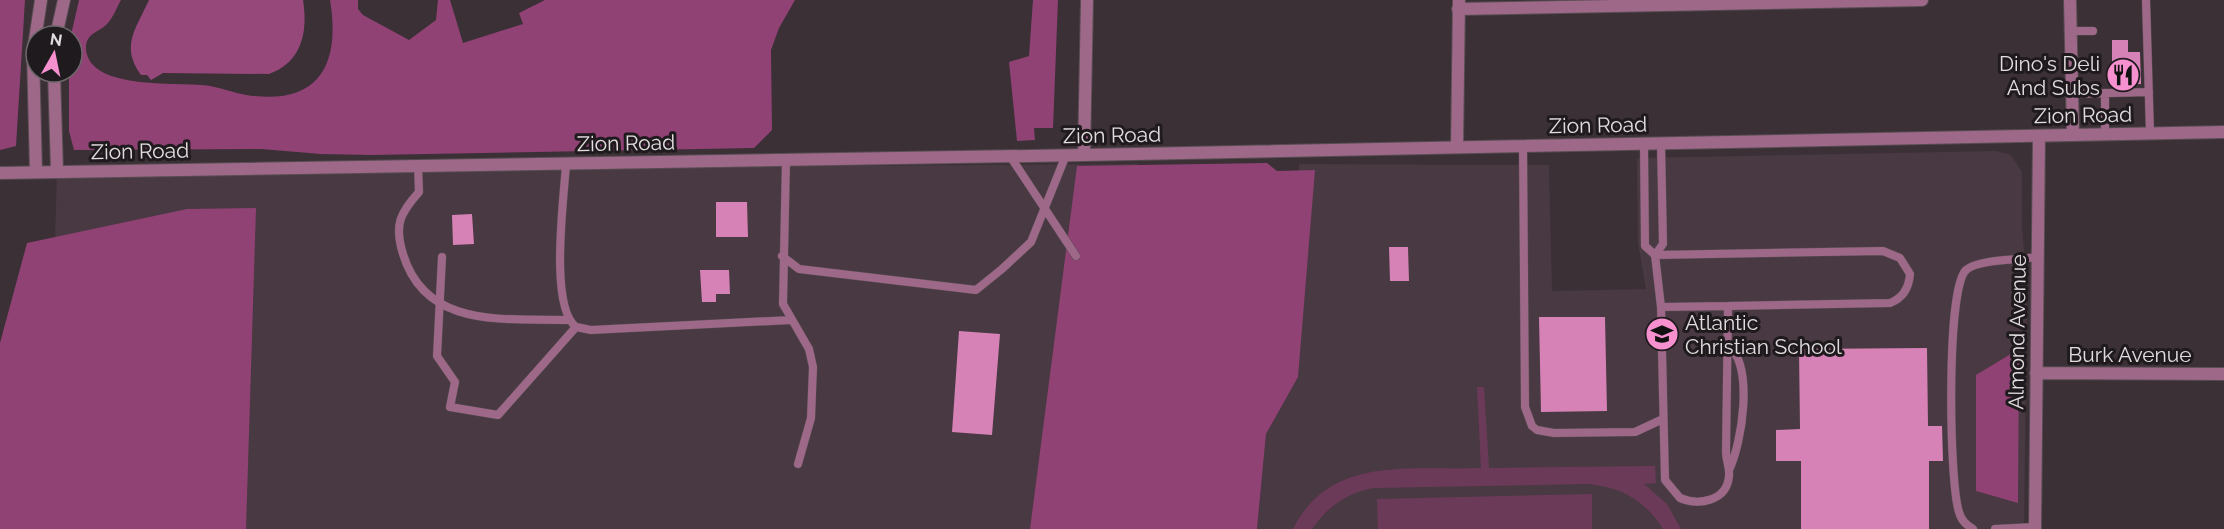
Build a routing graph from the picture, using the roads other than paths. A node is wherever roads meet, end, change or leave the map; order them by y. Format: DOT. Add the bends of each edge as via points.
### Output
graph roads {
  1 [pos="41,0"];
  2 [pos="64,0"];
  3 [pos="1087,0"];
  4 [pos="1922,0"];
  5 [pos="2070,0"];
  6 [pos="2146,0"];
  7 [pos="1458,4"];
  8 [pos="38,24"];
  9 [pos="59,24"];
  10 [pos="2071,31"];
  11 [pos="2093,31"];
  12 [pos="35,84"];
  13 [pos="54,84"];
  14 [pos="2149,92"];
  15 [pos="2072,93"];
  16 [pos="2105,93"];
  17 [pos="2224,132"];
  18 [pos="2150,133"];
  19 [pos="2105,134"];
  20 [pos="2073,135"];
  21 [pos="2039,136"];
  22 [pos="1661,143"];
  23 [pos="1644,144"];
  24 [pos="1523,146"];
  25 [pos="1456,147"];
  26 [pos="1066,155"];
  27 [pos="1084,155"];
  28 [pos="1010,156"];
  29 [pos="786,160"];
  30 [pos="566,164"];
  31 [pos="418,166"];
  32 [pos="57,171"];
  33 [pos="36,172"];
  34 [pos="0,173"];
  35 [pos="1045,209"];
  36 [pos="1654,255"];
  37 [pos="782,256"];
  38 [pos="1076,256"];
  39 [pos="442,257"];
  40 [pos="2038,257"];
  41 [pos="440,305"];
  42 [pos="1728,306"];
  43 [pos="1661,307"];
  44 [pos="569,320"];
  45 [pos="791,320"];
  46 [pos="576,327"];
  47 [pos="1729,346"];
  48 [pos="2036,373"];
  49 [pos="2224,374"];
  50 [pos="1663,419"];
  51 [pos="798,464"];
  52 [pos="1729,470"];
  53 [pos="2035,528"];
  54 [pos="1973,529"];
  55 [pos="1995,529"];
  1 -- 8 [label="street"];
  2 -- 9 [label="street"];
  3 -- 27 [label="street"];
  4 -- 7 [label="street"];
  5 -- 10 [label="street"];
  6 -- 14 [label="lane"];
  7 -- 25 [label="street"];
  10 -- 11 [label="lane"];
  10 -- 15 [label="street"];
  12 -- 33 [label="street"];
  13 -- 32 [label="street"];
  14 -- 16 [label="lane"];
  14 -- 18 [label="lane"];
  15 -- 16 [label="lane"];
  15 -- 20 [label="street"];
  16 -- 19 [label="lane"];
  17 -- 18 [label="street, Zion Road"];
  18 -- 19 [label="street, Zion Road"];
  19 -- 20 [label="street, Zion Road"];
  20 -- 21 [label="street, Zion Road"];
  21 -- 22 [label="street, Zion Road"];
  21 -- 40 [label="street, Almond Avenue"];
  22 -- 23 [label="street, Zion Road"];
  22 -- 36 [label="lane" via="1663,244"];
  23 -- 24 [label="street, Zion Road"];
  23 -- 36 [label="lane" via="1645,246"];
  24 -- 25 [label="street, Zion Road"];
  24 -- 50 [label="lane" via="1525,407 1529,422 1537,430 1554,433 1635,432"];
  25 -- 27 [label="street, Zion Road"];
  26 -- 27 [label="street, Zion Road"];
  26 -- 28 [label="street, Zion Road"];
  26 -- 35 [label="lane"];
  28 -- 29 [label="street, Zion Road"];
  28 -- 35 [label="lane"];
  29 -- 30 [label="street, Zion Road"];
  29 -- 37 [label="lane"];
  30 -- 31 [label="street, Zion Road"];
  30 -- 44 [label="lane" via="561,278 562,301"];
  31 -- 32 [label="street, Zion Road"];
  31 -- 41 [label="lane" via="419,192 401,214 399,240 410,271 428,296"];
  32 -- 33 [label="street, Zion Road"];
  33 -- 34 [label="street, Zion Road"];
  35 -- 37 [label="lane" via="1031,242 976,290 799,269"];
  35 -- 38 [label="lane"];
  36 -- 42 [label="lane" via="1883,251 1900,258 1910,274 1905,292 1890,303"];
  36 -- 43 [label="lane"];
  37 -- 45 [label="lane" via="783,304"];
  39 -- 41 [label="lane"];
  40 -- 48 [label="street, Almond Avenue"];
  40 -- 54 [label="lane" via="1973,266 1957,286 1952,330 1954,479 1959,512"];
  41 -- 44 [label="lane" via="480,317"];
  41 -- 46 [label="lane" via="437,356 455,382 450,407 498,415"];
  42 -- 43 [label="lane"];
  42 -- 47 [label="lane"];
  43 -- 50 [label="lane"];
  44 -- 46 [label="lane"];
  45 -- 46 [label="lane" via="591,330"];
  45 -- 51 [label="lane" via="810,349 813,367 811,418"];
  47 -- 52 [label="lane"];
  47 -- 52 [label="lane" via="1740,364 1742,404 1737,451"];
  48 -- 49 [label="street, Burk Avenue"];
  48 -- 53 [label="street, Almond Avenue"];
  50 -- 52 [label="lane" via="1665,480 1680,498 1697,503 1714,498 1727,485"];
  53 -- 55 [label="lane"];
}
